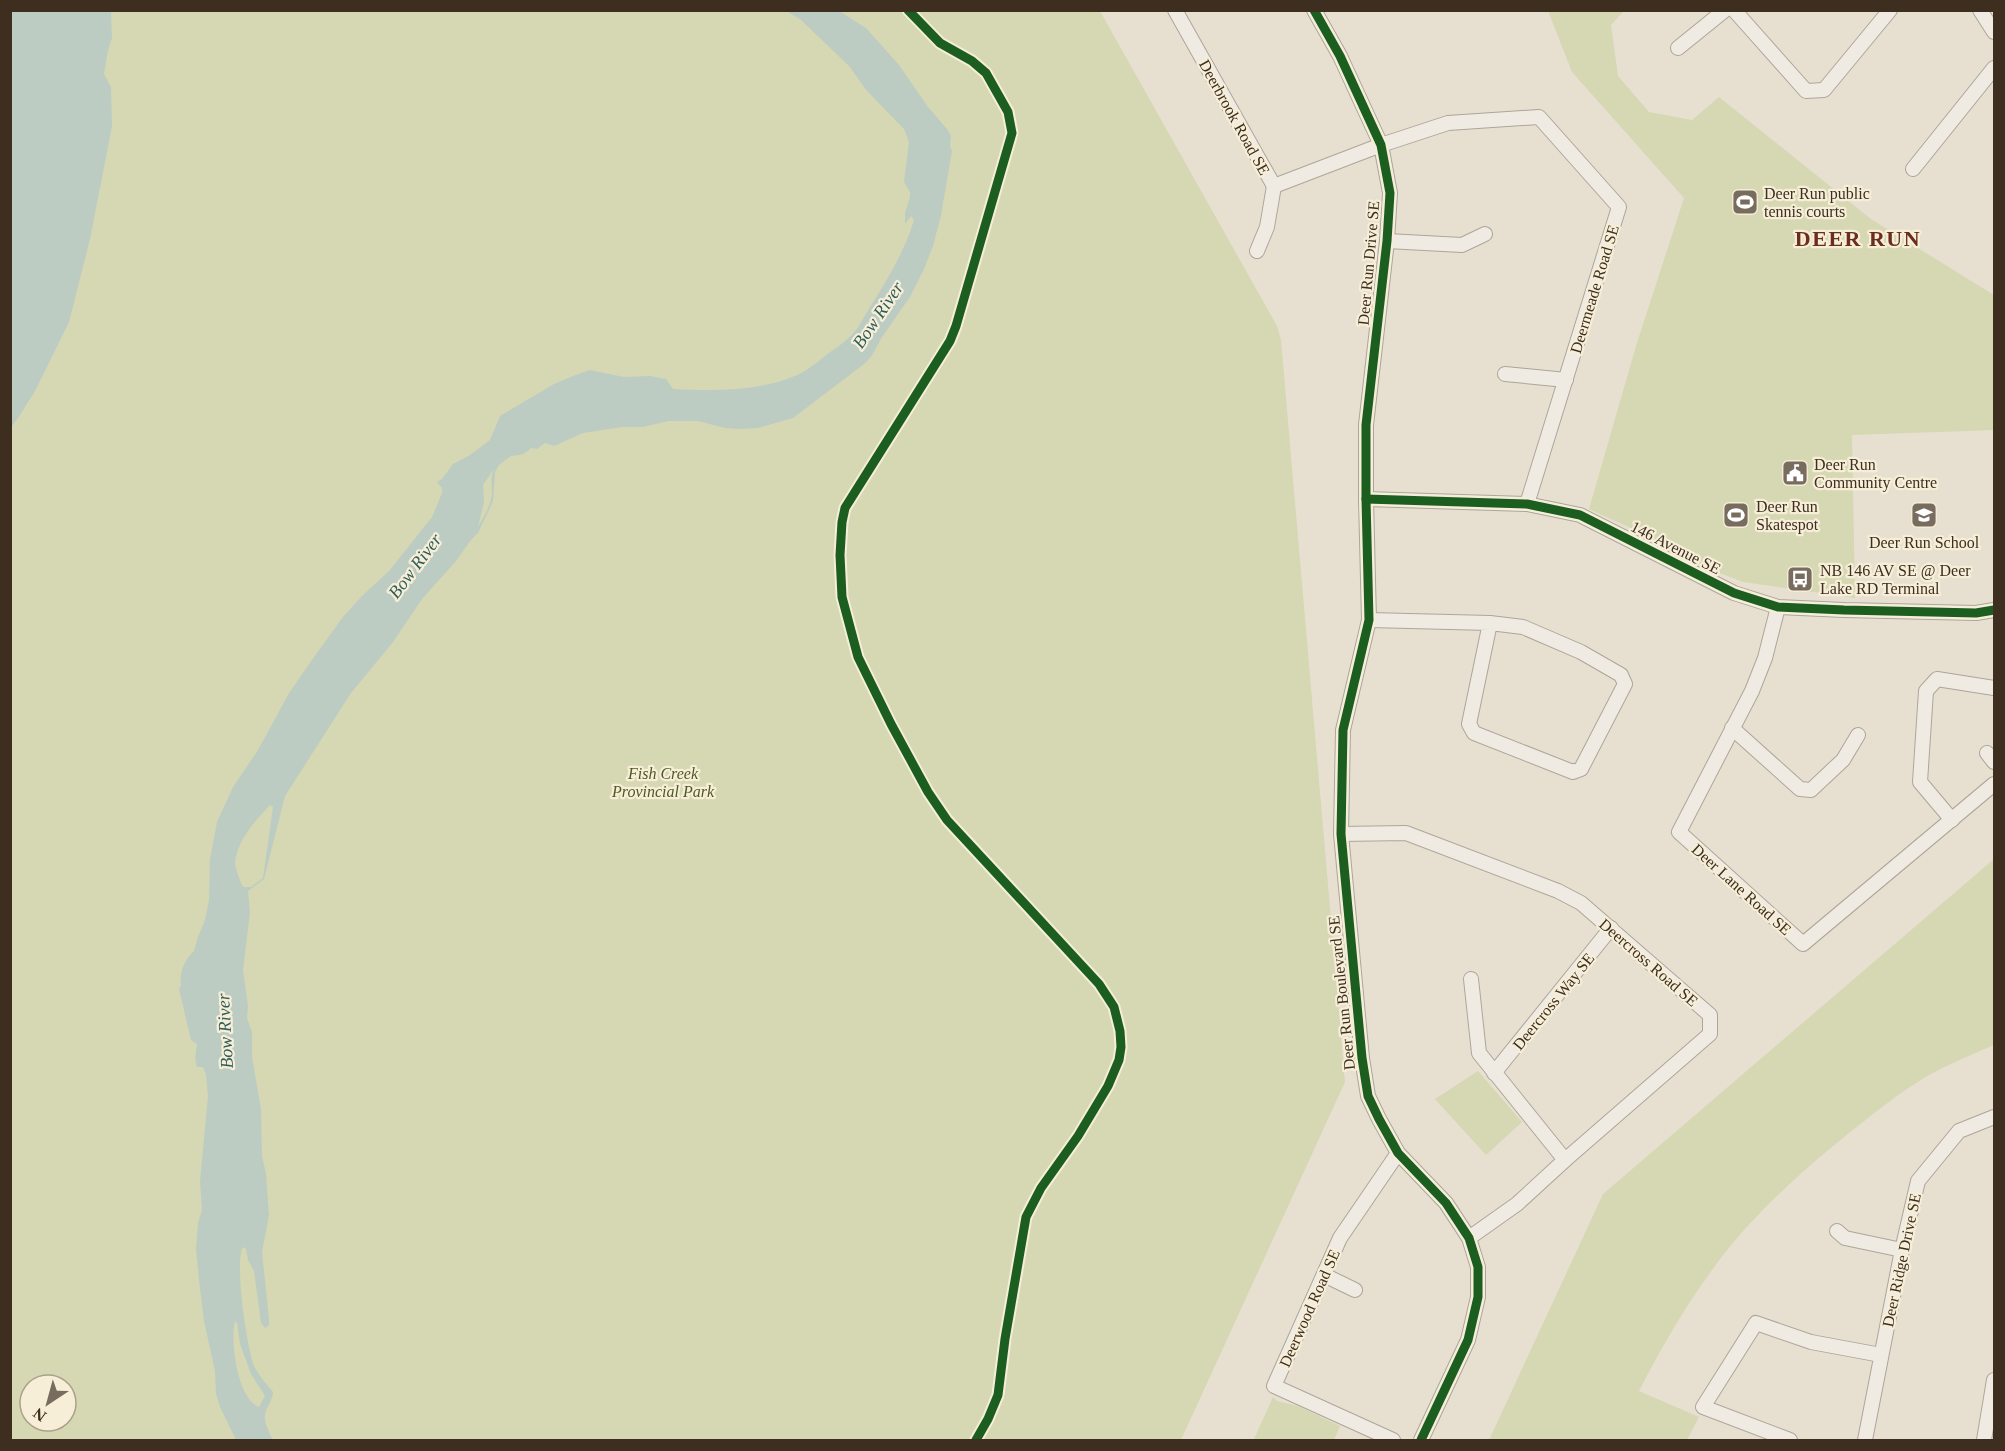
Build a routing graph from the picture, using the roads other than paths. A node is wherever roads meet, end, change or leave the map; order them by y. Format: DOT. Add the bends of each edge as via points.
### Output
graph roads {
  1 [pos="1175,10"];
  2 [pos="1314,10"];
  3 [pos="1725,10"];
  4 [pos="1734,10"];
  5 [pos="1890,10"];
  6 [pos="1980,10"];
  7 [pos="1995,32"];
  8 [pos="1678,48"];
  9 [pos="1995,68"];
  10 [pos="1380,145"];
  11 [pos="1913,169"];
  12 [pos="1274,186"];
  13 [pos="1485,234"];
  14 [pos="1387,241"];
  15 [pos="1257,251"];
  16 [pos="1505,374"];
  17 [pos="1566,380"];
  18 [pos="1365,499"];
  19 [pos="1527,504"];
  20 [pos="1778,606"];
  21 [pos="1995,610"];
  22 [pos="1976,613"];
  23 [pos="1995,618"];
  24 [pos="1369,620"];
  25 [pos="1490,623"];
  26 [pos="1995,688"];
  27 [pos="1732,728"];
  28 [pos="1858,735"];
  29 [pos="1995,784"];
  30 [pos="1952,820"];
  31 [pos="1341,834"];
  32 [pos="1611,928"];
  33 [pos="1471,979"];
  34 [pos="1494,1073"];
  35 [pos="1995,1117"];
  36 [pos="1398,1153"];
  37 [pos="1565,1160"];
  38 [pos="1837,1231"];
  39 [pos="1469,1238"];
  40 [pos="1902,1250"];
  41 [pos="1324,1275"];
  42 [pos="1355,1290"];
  43 [pos="1881,1355"];
  44 [pos="1994,1387"];
  45 [pos="1393,1440"];
  46 [pos="1421,1440"];
  47 [pos="1790,1440"];
  48 [pos="1865,1440"];
  49 [pos="1984,1440"];
  1 -- 12 [label="street, Deerbrook Road SE"];
  2 -- 10 [label="street, Deer Run Drive SE" via="1340,56"];
  3 -- 8 [label="street"];
  4 -- 5 [label="street" via="1806,91 1824,90"];
  6 -- 7 [label="street"];
  9 -- 11 [label="street"];
  10 -- 12 [label="street, Deerbrook Road SE"];
  10 -- 14 [label="street, Deer Run Drive SE" via="1390,193"];
  10 -- 17 [label="street, Deermeade Road SE" via="1448,123 1539,117 1619,207"];
  12 -- 15 [label="street" via="1267,227"];
  13 -- 14 [label="street" via="1462,245"];
  14 -- 18 [label="street, Deer Run Drive SE" via="1366,425"];
  16 -- 17 [label="street"];
  17 -- 19 [label="street, Deermeade Road SE"];
  18 -- 19 [label="street, 146 Avenue SE"];
  18 -- 24 [label="street, Deer Run Boulevard SE"];
  19 -- 20 [label="street, 146 Avenue SE" via="1580,515 1734,593"];
  20 -- 22 [label="street, 146 Avenue SE"];
  20 -- 27 [label="street, Deer Lane Road SE" via="1765,658"];
  21 -- 22 [label="street, 146 Avenue SE"];
  22 -- 23 [label="street, 146 Avenue SE"];
  24 -- 25 [label="street"];
  24 -- 31 [label="street, Deer Run Boulevard SE" via="1343,730"];
  25 -- 25 [label="street" via="1523,627 1581,652 1621,675 1625,684 1581,769 1573,772 1474,733 1469,724"];
  26 -- 30 [label="street" via="1937,679 1926,691 1920,782"];
  27 -- 28 [label="street" via="1800,789 1810,790 1844,760"];
  27 -- 30 [label="street, Deer Lane Road SE" via="1679,832 1803,944"];
  29 -- 30 [label="street, Deer Lane Road SE"];
  31 -- 32 [label="street, Deercross Road SE" via="1406,833 1558,891 1581,903"];
  31 -- 36 [label="street, Deer Run Boulevard SE" via="1368,1096"];
  32 -- 34 [label="street, Deercross Way SE"];
  32 -- 37 [label="street, Deercross Road SE" via="1710,1015 1710,1034"];
  33 -- 34 [label="street" via="1479,1053"];
  34 -- 37 [label="street"];
  35 -- 40 [label="street, Deer Ridge Drive SE" via="1959,1131 1918,1181"];
  36 -- 39 [label="street, Deer Run Boulevard SE" via="1446,1203"];
  36 -- 41 [label="street, Deerwood Road SE" via="1340,1238"];
  37 -- 39 [label="street, Deercross Road SE" via="1517,1204"];
  38 -- 40 [label="street" via="1845,1238"];
  39 -- 46 [label="street, Deer Run Boulevard SE" via="1478,1267 1478,1297 1468,1340"];
  40 -- 43 [label="street, Deer Ridge Drive SE"];
  41 -- 42 [label="street"];
  41 -- 45 [label="street, Deerwood Road SE" via="1274,1386"];
  43 -- 47 [label="street" via="1811,1342 1756,1323 1703,1407"];
  43 -- 48 [label="street, Deer Ridge Drive SE"];
  44 -- 49 [label="street"];
}
